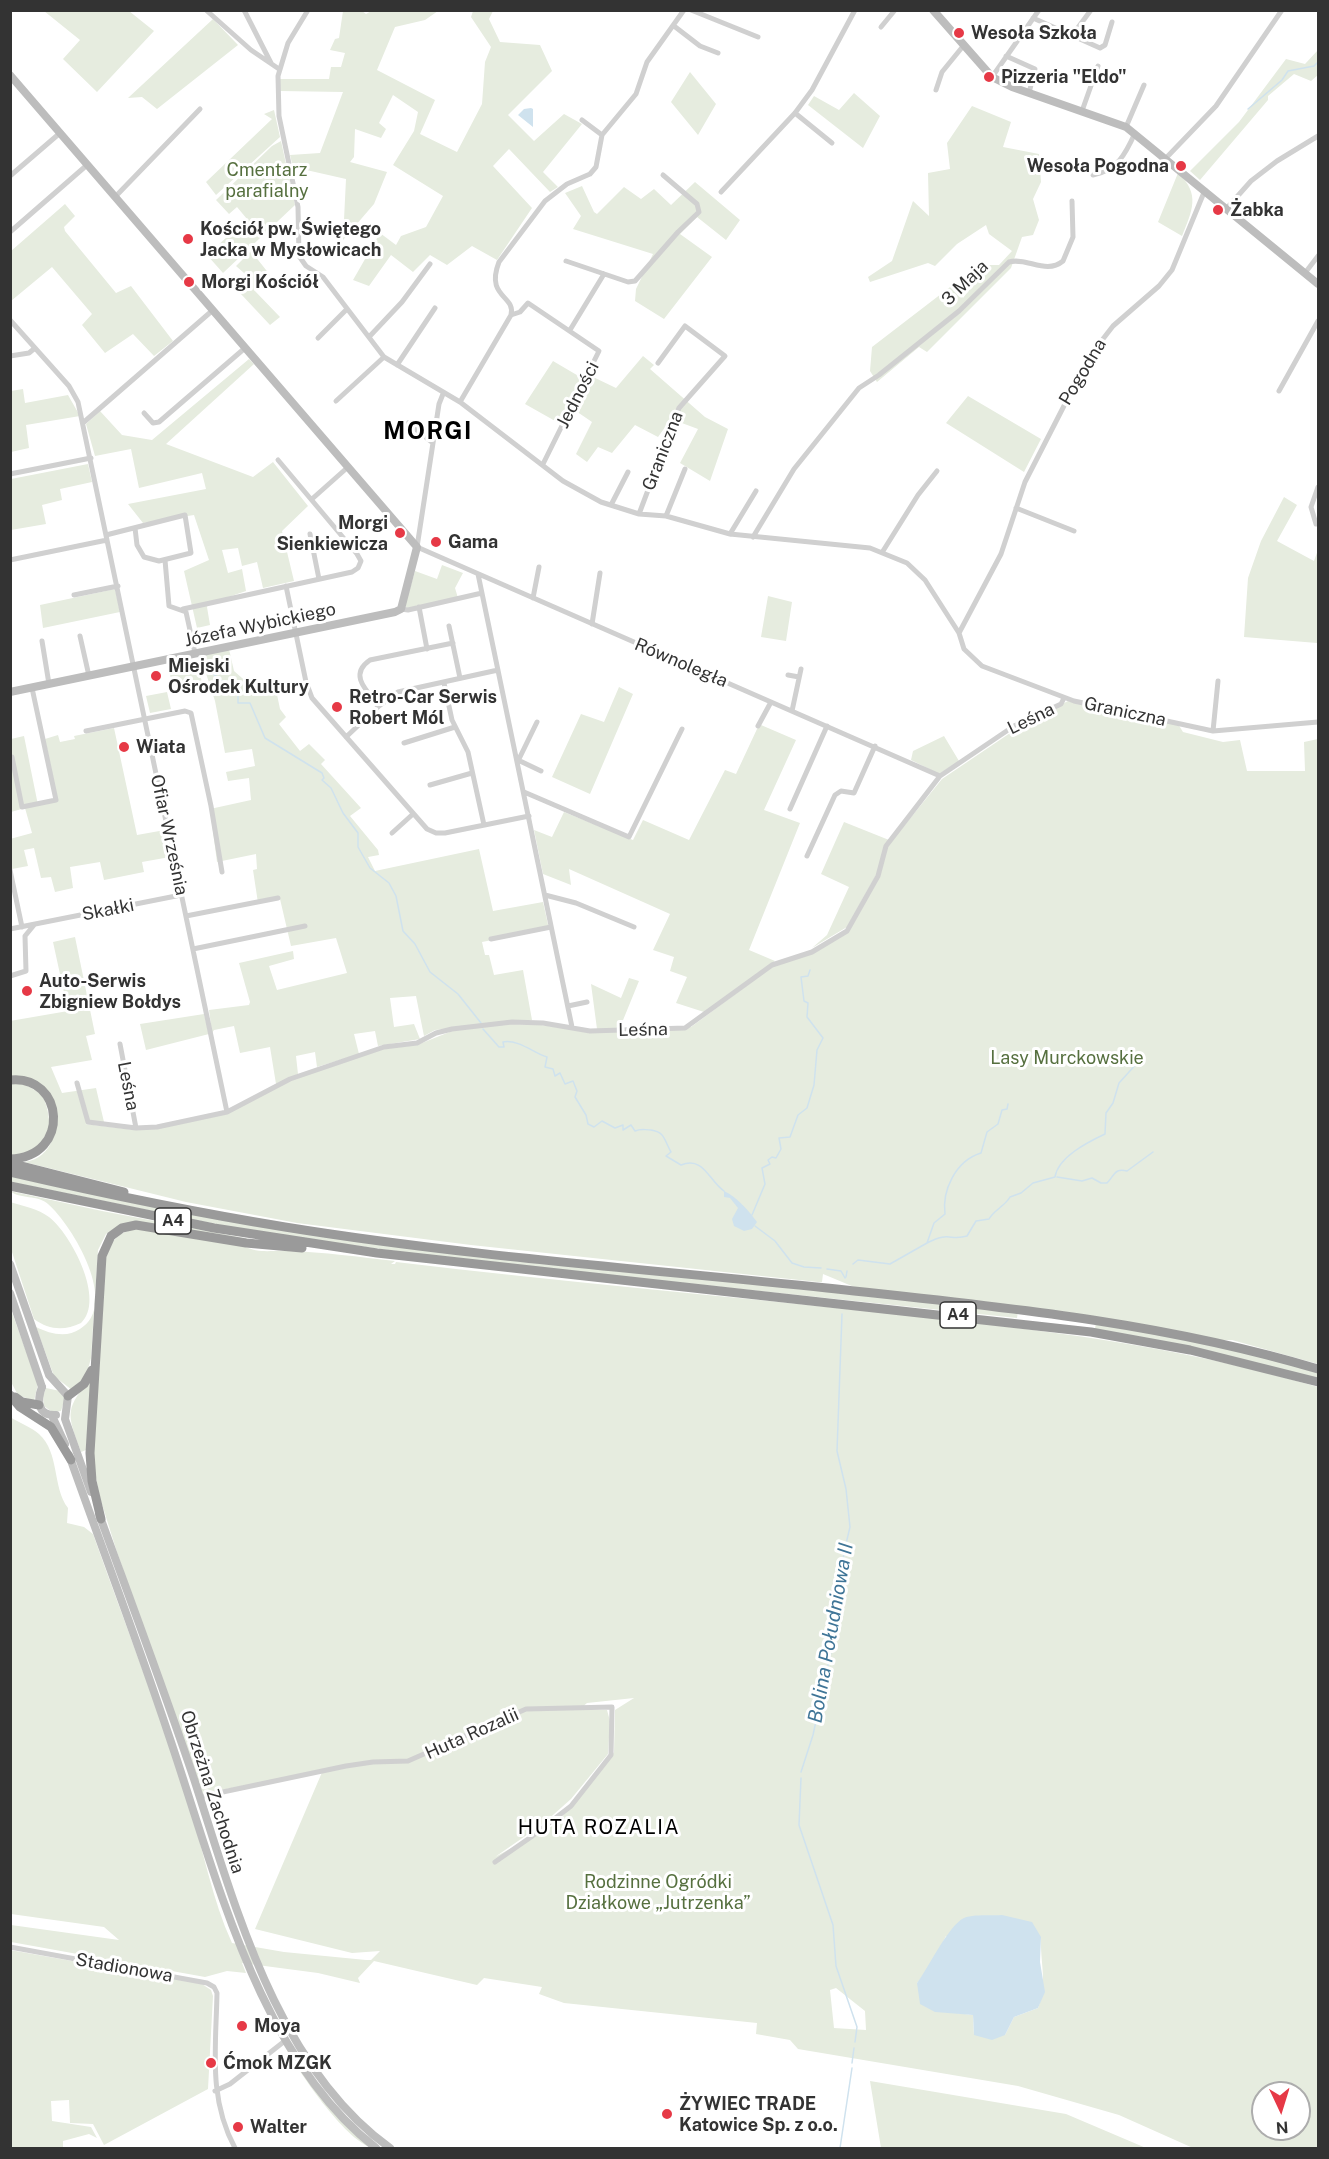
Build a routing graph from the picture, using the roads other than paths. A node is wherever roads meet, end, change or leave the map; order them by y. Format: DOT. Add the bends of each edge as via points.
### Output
graph roads {
  1 [pos="206,10"];
  2 [pos="244,10"];
  3 [pos="308,10"];
  4 [pos="684,10"];
  5 [pos="691,10"];
  6 [pos="855,10"];
  7 [pos="895,10"];
  8 [pos="933,10"];
  9 [pos="1039,10"];
  10 [pos="1090,10"];
  11 [pos="1282,10"];
  12 [pos="1034,18"];
  13 [pos="1112,22"];
  14 [pos="674,26"];
  15 [pos="881,27"];
  16 [pos="758,37"];
  17 [pos="1071,37"];
  18 [pos="964,45"];
  19 [pos="718,53"];
  20 [pos="1006,56"];
  21 [pos="272,65"];
  22 [pos="1098,66"];
  23 [pos="279,69"];
  24 [pos="10,75"];
  25 [pos="992,76"];
  26 [pos="1144,85"];
  27 [pos="936,90"];
  28 [pos="1029,93"];
  29 [pos="200,109"];
  30 [pos="1082,111"];
  31 [pos="795,113"];
  32 [pos="582,120"];
  33 [pos="1126,127"];
  34 [pos="60,133"];
  35 [pos="1135,133"];
  36 [pos="602,135"];
  37 [pos="1318,136"];
  38 [pos="832,143"];
  39 [pos="1166,158"];
  40 [pos="87,165"];
  41 [pos="663,175"];
  42 [pos="1094,175"];
  43 [pos="10,176"];
  44 [pos="1205,189"];
  45 [pos="721,192"];
  46 [pos="115,197"];
  47 [pos="1072,201"];
  48 [pos="1227,208"];
  49 [pos="10,232"];
  50 [pos="1318,256"];
  51 [pos="566,261"];
  52 [pos="430,264"];
  53 [pos="1305,273"];
  54 [pos="604,274"];
  55 [pos="1318,284"];
  56 [pos="435,308"];
  57 [pos="213,310"];
  58 [pos="346,310"];
  59 [pos="511,315"];
  60 [pos="10,320"];
  61 [pos="1318,321"];
  62 [pos="570,330"];
  63 [pos="318,338"];
  64 [pos="369,338"];
  65 [pos="35,348"];
  66 [pos="245,348"];
  67 [pos="10,356"];
  68 [pos="384,357"];
  69 [pos="658,363"];
  70 [pos="396,365"];
  71 [pos="1279,392"];
  72 [pos="444,394"];
  73 [pos="336,401"];
  74 [pos="460,402"];
  75 [pos="144,413"];
  76 [pos="84,422"];
  77 [pos="408,423"];
  78 [pos="433,443"];
  79 [pos="91,458"];
  80 [pos="278,460"];
  81 [pos="543,464"];
  82 [pos="348,467"];
  83 [pos="685,469"];
  84 [pos="937,471"];
  85 [pos="628,472"];
  86 [pos="10,474"];
  87 [pos="1318,487"];
  88 [pos="756,491"];
  89 [pos="312,499"];
  90 [pos="611,505"];
  91 [pos="1016,508"];
  92 [pos="639,514"];
  93 [pos="666,516"];
  94 [pos="1316,524"];
  95 [pos="135,528"];
  96 [pos="1074,531"];
  97 [pos="310,534"];
  98 [pos="730,534"];
  99 [pos="753,537"];
  100 [pos="107,538"];
  101 [pos="417,547"];
  102 [pos="883,551"];
  103 [pos="10,560"];
  104 [pos="165,560"];
  105 [pos="538,567"];
  106 [pos="600,573"];
  107 [pos="478,574"];
  108 [pos="319,579"];
  109 [pos="118,586"];
  110 [pos="286,586"];
  111 [pos="482,593"];
  112 [pos="74,595"];
  113 [pos="533,598"];
  114 [pos="420,607"];
  115 [pos="183,609"];
  116 [pos="401,609"];
  117 [pos="592,624"];
  118 [pos="449,626"];
  119 [pos="296,633"];
  120 [pos="959,633"];
  121 [pos="80,636"];
  122 [pos="42,641"];
  123 [pos="453,643"];
  124 [pos="427,649"];
  125 [pos="195,653"];
  126 [pos="134,666"];
  127 [pos="801,669"];
  128 [pos="498,670"];
  129 [pos="788,675"];
  130 [pos="89,676"];
  131 [pos="799,677"];
  132 [pos="459,678"];
  133 [pos="1218,681"];
  134 [pos="444,683"];
  135 [pos="49,684"];
  136 [pos="32,688"];
  137 [pos="10,692"];
  138 [pos="1064,698"];
  139 [pos="771,702"];
  140 [pos="379,706"];
  141 [pos="792,711"];
  142 [pos="145,719"];
  143 [pos="537,722"];
  144 [pos="1318,722"];
  145 [pos="758,726"];
  146 [pos="827,726"];
  147 [pos="455,727"];
  148 [pos="682,729"];
  149 [pos="86,731"];
  150 [pos="1213,731"];
  151 [pos="346,738"];
  152 [pos="404,742"];
  153 [pos="875,746"];
  154 [pos="12,757"];
  155 [pos="519,761"];
  156 [pos="541,771"];
  157 [pos="472,774"];
  158 [pos="940,776"];
  159 [pos="430,785"];
  160 [pos="524,792"];
  161 [pos="790,809"];
  162 [pos="413,814"];
  163 [pos="529,816"];
  164 [pos="484,825"];
  165 [pos="392,834"];
  166 [pos="807,856"];
  167 [pos="10,870"];
  168 [pos="222,872"];
  169 [pos="545,894"];
  170 [pos="181,895"];
  171 [pos="278,898"];
  172 [pos="186,916"];
  173 [pos="36,924"];
  174 [pos="22,927"];
  175 [pos="305,927"];
  176 [pos="551,927"];
  177 [pos="634,927"];
  178 [pos="10,929"];
  179 [pos="491,939"];
  180 [pos="193,949"];
  181 [pos="10,976"];
  182 [pos="587,1002"];
  183 [pos="568,1006"];
  184 [pos="572,1028"];
  185 [pos="120,1044"];
  186 [pos="10,1080"];
  187 [pos="76,1083"];
  188 [pos="227,1112"];
  189 [pos="136,1128"];
  190 [pos="10,1161"];
  191 [pos="10,1172"];
  192 [pos="10,1186"];
  193 [pos="217,1215"];
  194 [pos="338,1248"];
  195 [pos="10,1264"];
  196 [pos="10,1293"];
  197 [pos="96,1353"];
  198 [pos="1318,1369"];
  199 [pos="1318,1382"];
  200 [pos="56,1384"];
  201 [pos="42,1387"];
  202 [pos="10,1394"];
  203 [pos="68,1396"];
  204 [pos="39,1405"];
  205 [pos="64,1412"];
  206 [pos="52,1416"];
  207 [pos="71,1460"];
  208 [pos="101,1519"];
  209 [pos="199,1797"];
  210 [pos="495,1862"];
  211 [pos="236,1923"];
  212 [pos="10,1947"];
  213 [pos="286,2040"];
  214 [pos="215,2091"];
  215 [pos="235,2148"];
  216 [pos="376,2148"];
  217 [pos="390,2148"];
  1 -- 21 [label="street"];
  2 -- 21 [label="street"];
  3 -- 23 [label="street, Graniczna" via="288,43"];
  4 -- 14 [label="street"];
  5 -- 16 [label="street"];
  6 -- 31 [label="street" via="812,90"];
  7 -- 15 [label="street"];
  8 -- 18 [label="street"];
  9 -- 12 [label="street"];
  10 -- 17 [label="street"];
  11 -- 39 [label="street" via="1216,106"];
  12 -- 17 [label="street"];
  12 -- 20 [label="street"];
  13 -- 17 [label="street" via="1103,47"];
  14 -- 19 [label="street" via="700,46"];
  14 -- 36 [label="street" via="647,63 636,94"];
  18 -- 25 [label="street"];
  18 -- 27 [label="street" via="942,72"];
  20 -- 25 [label="street"];
  20 -- 28 [label="street" via="1035,69"];
  21 -- 23 [label="street"];
  22 -- 30 [label="street"];
  23 -- 58 [label="street, Graniczna" via="279,116 298,207 299,256 323,278"];
  24 -- 34 [label="street"];
  25 -- 28 [label="street"];
  26 -- 33 [label="street"];
  28 -- 30 [label="street"];
  29 -- 46 [label="street"];
  30 -- 33 [label="street"];
  31 -- 38 [label="street"];
  31 -- 45 [label="street"];
  32 -- 36 [label="street"];
  33 -- 35 [label="street"];
  34 -- 40 [label="street"];
  34 -- 43 [label="street"];
  35 -- 39 [label="street"];
  35 -- 42 [label="street" via="1114,167"];
  36 -- 59 [label="street" via="596,167 545,201 499,262 495,286 511,304"];
  37 -- 48 [label="street" via="1251,181"];
  39 -- 44 [label="street"];
  40 -- 46 [label="street"];
  40 -- 49 [label="street"];
  41 -- 54 [label="street" via="697,204 699,212 635,281"];
  44 -- 48 [label="street"];
  44 -- 91 [label="street, Pogodna" via="1172,270 1113,326 1089,357 1032,466"];
  46 -- 57 [label="street"];
  47 -- 99 [label="street, 3 Maja" via="1073,237 1063,261 1048,267 1009,262 959,311 850,398 794,469"];
  48 -- 53 [label="street"];
  50 -- 53 [label="street"];
  51 -- 54 [label="street"];
  52 -- 64 [label="street"];
  53 -- 55 [label="street"];
  54 -- 62 [label="street"];
  56 -- 70 [label="street"];
  57 -- 66 [label="street"];
  57 -- 76 [label="street"];
  58 -- 63 [label="street"];
  58 -- 64 [label="street, Graniczna"];
  59 -- 62 [label="street, Jedności" via="528,303"];
  59 -- 74 [label="street"];
  60 -- 65 [label="street, Ofiar Września"];
  61 -- 71 [label="street"];
  62 -- 81 [label="street, Jedności" via="598,348 599,355"];
  64 -- 68 [label="street, Graniczna"];
  65 -- 67 [label="street"];
  65 -- 76 [label="street, Ofiar Września" via="69,386"];
  66 -- 75 [label="street" via="159,422 153,423"];
  66 -- 82 [label="street"];
  68 -- 70 [label="street, Graniczna"];
  68 -- 73 [label="street"];
  69 -- 92 [label="street, Graniczna" via="685,326 725,356 679,408"];
  70 -- 72 [label="street, Graniczna"];
  72 -- 74 [label="street, Graniczna"];
  72 -- 78 [label="street"];
  74 -- 81 [label="street, Graniczna"];
  76 -- 79 [label="street, Ofiar Września"];
  77 -- 78 [label="street"];
  78 -- 101 [label="street"];
  79 -- 86 [label="street"];
  79 -- 100 [label="street, Ofiar Września"];
  80 -- 89 [label="street"];
  81 -- 90 [label="street, Graniczna" via="563,481"];
  82 -- 89 [label="street"];
  82 -- 101 [label="street"];
  83 -- 93 [label="street, Graniczna"];
  84 -- 102 [label="street"];
  85 -- 90 [label="street, Graniczna"];
  87 -- 94 [label="street" via="1311,507"];
  88 -- 98 [label="street"];
  89 -- 108 [label="street" via="360,561 352,572"];
  90 -- 92 [label="street, Graniczna"];
  91 -- 96 [label="street"];
  91 -- 120 [label="street, Pogodna" via="1002,554"];
  92 -- 93 [label="street, Graniczna"];
  93 -- 98 [label="street, Graniczna"];
  95 -- 100 [label="street"];
  95 -- 104 [label="street" via="137,545 144,557"];
  95 -- 104 [label="street" via="185,515 191,552"];
  97 -- 108 [label="street"];
  98 -- 99 [label="street, Graniczna"];
  99 -- 102 [label="street, Graniczna"];
  100 -- 103 [label="street"];
  100 -- 109 [label="street, Ofiar Września"];
  101 -- 107 [label="street, Równoległa"];
  101 -- 116 [label="street"];
  102 -- 120 [label="street, Graniczna" via="907,562 925,579"];
  104 -- 115 [label="street" via="169,606"];
  105 -- 113 [label="street"];
  106 -- 117 [label="street"];
  107 -- 111 [label="street"];
  107 -- 113 [label="street, Równoległa"];
  108 -- 110 [label="street"];
  109 -- 112 [label="street"];
  109 -- 126 [label="street, Ofiar Września"];
  110 -- 115 [label="street"];
  110 -- 119 [label="street"];
  111 -- 114 [label="street, Józefa Wybickiego"];
  111 -- 128 [label="street"];
  113 -- 117 [label="street, Równoległa"];
  114 -- 116 [label="street, Józefa Wybickiego"];
  114 -- 124 [label="street"];
  115 -- 125 [label="street"];
  116 -- 119 [label="street, Józefa Wybickiego"];
  117 -- 139 [label="street, Równoległa"];
  118 -- 123 [label="street"];
  119 -- 125 [label="street, Józefa Wybickiego"];
  119 -- 151 [label="street" via="311,695"];
  120 -- 138 [label="street, Graniczna" via="974,662"];
  121 -- 130 [label="street"];
  122 -- 135 [label="street"];
  123 -- 124 [label="street"];
  123 -- 132 [label="street"];
  124 -- 140 [label="street" via="370,660 362,668 360,682"];
  125 -- 126 [label="street, Józefa Wybickiego"];
  126 -- 130 [label="street, Józefa Wybickiego"];
  126 -- 142 [label="street, Ofiar Września"];
  127 -- 131 [label="street"];
  128 -- 132 [label="street"];
  128 -- 155 [label="street"];
  129 -- 131 [label="street"];
  130 -- 135 [label="street, Józefa Wybickiego"];
  131 -- 141 [label="street"];
  132 -- 134 [label="street"];
  133 -- 150 [label="street"];
  134 -- 140 [label="street" via="407,689"];
  134 -- 147 [label="street"];
  135 -- 136 [label="street, Józefa Wybickiego"];
  136 -- 137 [label="street, Józefa Wybickiego"];
  136 -- 154 [label="street" via="56,800 22,807"];
  138 -- 150 [label="street, Graniczna"];
  138 -- 158 [label="street, Leśna" via="1061,704 1014,726"];
  139 -- 141 [label="street, Równoległa"];
  139 -- 145 [label="street"];
  140 -- 151 [label="street"];
  141 -- 146 [label="street, Równoległa"];
  142 -- 149 [label="street"];
  142 -- 168 [label="street" via="185,711 193,715"];
  142 -- 170 [label="street, Ofiar Września"];
  143 -- 155 [label="street"];
  144 -- 150 [label="street, Graniczna"];
  146 -- 153 [label="street, Równoległa"];
  146 -- 161 [label="street"];
  147 -- 152 [label="street"];
  147 -- 157 [label="street" via="468,752"];
  148 -- 160 [label="street" via="629,837"];
  151 -- 162 [label="street"];
  153 -- 158 [label="street, Równoległa"];
  153 -- 166 [label="street" via="854,793 841,791 835,795"];
  155 -- 156 [label="street"];
  155 -- 160 [label="street"];
  157 -- 159 [label="street"];
  157 -- 164 [label="street"];
  158 -- 184 [label="street, Leśna" via="886,846 878,876 846,931 812,952 772,965 685,1028"];
  160 -- 163 [label="street"];
  162 -- 164 [label="street" via="426,829 436,833"];
  162 -- 165 [label="street"];
  163 -- 164 [label="street"];
  163 -- 169 [label="street"];
  167 -- 174 [label="street"];
  169 -- 176 [label="street"];
  169 -- 177 [label="street"];
  170 -- 172 [label="street, Ofiar Września"];
  170 -- 173 [label="street, Skałki"];
  171 -- 172 [label="street, Ofiar Września"];
  172 -- 180 [label="street, Ofiar Września"];
  173 -- 174 [label="street, Skałki"];
  173 -- 181 [label="street" via="25,936 26,971"];
  174 -- 178 [label="street, Skałki"];
  175 -- 180 [label="street"];
  176 -- 179 [label="street"];
  176 -- 183 [label="street"];
  180 -- 188 [label="street, Ofiar Września"];
  182 -- 183 [label="street"];
  183 -- 184 [label="street"];
  184 -- 188 [label="street, Leśna" via="512,1022 452,1029 417,1043 384,1047 290,1079"];
  185 -- 189 [label="street, Leśna"];
  186 -- 190 [label="highway" via="27,1081 44,1092 54,1118 46,1144"];
  187 -- 189 [label="street, Leśna" via="88,1122"];
  188 -- 189 [label="street, Leśna"];
  190 -- 193 [label="highway"];
  191 -- 193 [label="highway, A4"];
  192 -- 194 [label="highway, A4" via="152,1217"];
  193 -- 198 [label="highway, A4" via="457,1250 1055,1313 1191,1336"];
  194 -- 197 [label="highway" via="287,1248 136,1225 122,1228 107,1241 102,1256"];
  194 -- 199 [label="highway, A4" via="1052,1326 1190,1350"];
  195 -- 200 [label="street" via="49,1375"];
  196 -- 201 [label="street"];
  197 -- 203 [label="highway" via="88,1379"];
  197 -- 208 [label="highway" via="90,1453"];
  200 -- 201 [label="street"];
  200 -- 203 [label="street"];
  201 -- 204 [label="street"];
  202 -- 204 [label="highway" via="22,1402"];
  202 -- 207 [label="highway" via="20,1407 51,1427"];
  203 -- 205 [label="street"];
  204 -- 206 [label="street"];
  205 -- 206 [label="street"];
  205 -- 208 [label="street, Obrzeżna Zachodnia"];
  206 -- 207 [label="street, Obrzeżna Zachodnia"];
  207 -- 211 [label="street, Obrzeżna Zachodnia"];
  208 -- 209 [label="street, Obrzeżna Zachodnia"];
  209 -- 210 [label="street, Huta Rozalii" via="346,1766 408,1761 526,1709 612,1707 611,1755 571,1806"];
  209 -- 211 [label="street, Obrzeżna Zachodnia"];
  211 -- 213 [label="street, Obrzeżna Zachodnia" via="252,1970"];
  211 -- 217 [label="street, Obrzeżna Zachodnia" via="321,2081 360,2124"];
  212 -- 214 [label="street, Stadionowa" via="207,1983 216,1990"];
  213 -- 214 [label="street" via="230,2084"];
  213 -- 216 [label="street, Obrzeżna Zachodnia" via="326,2099"];
  214 -- 215 [label="street"];
}
